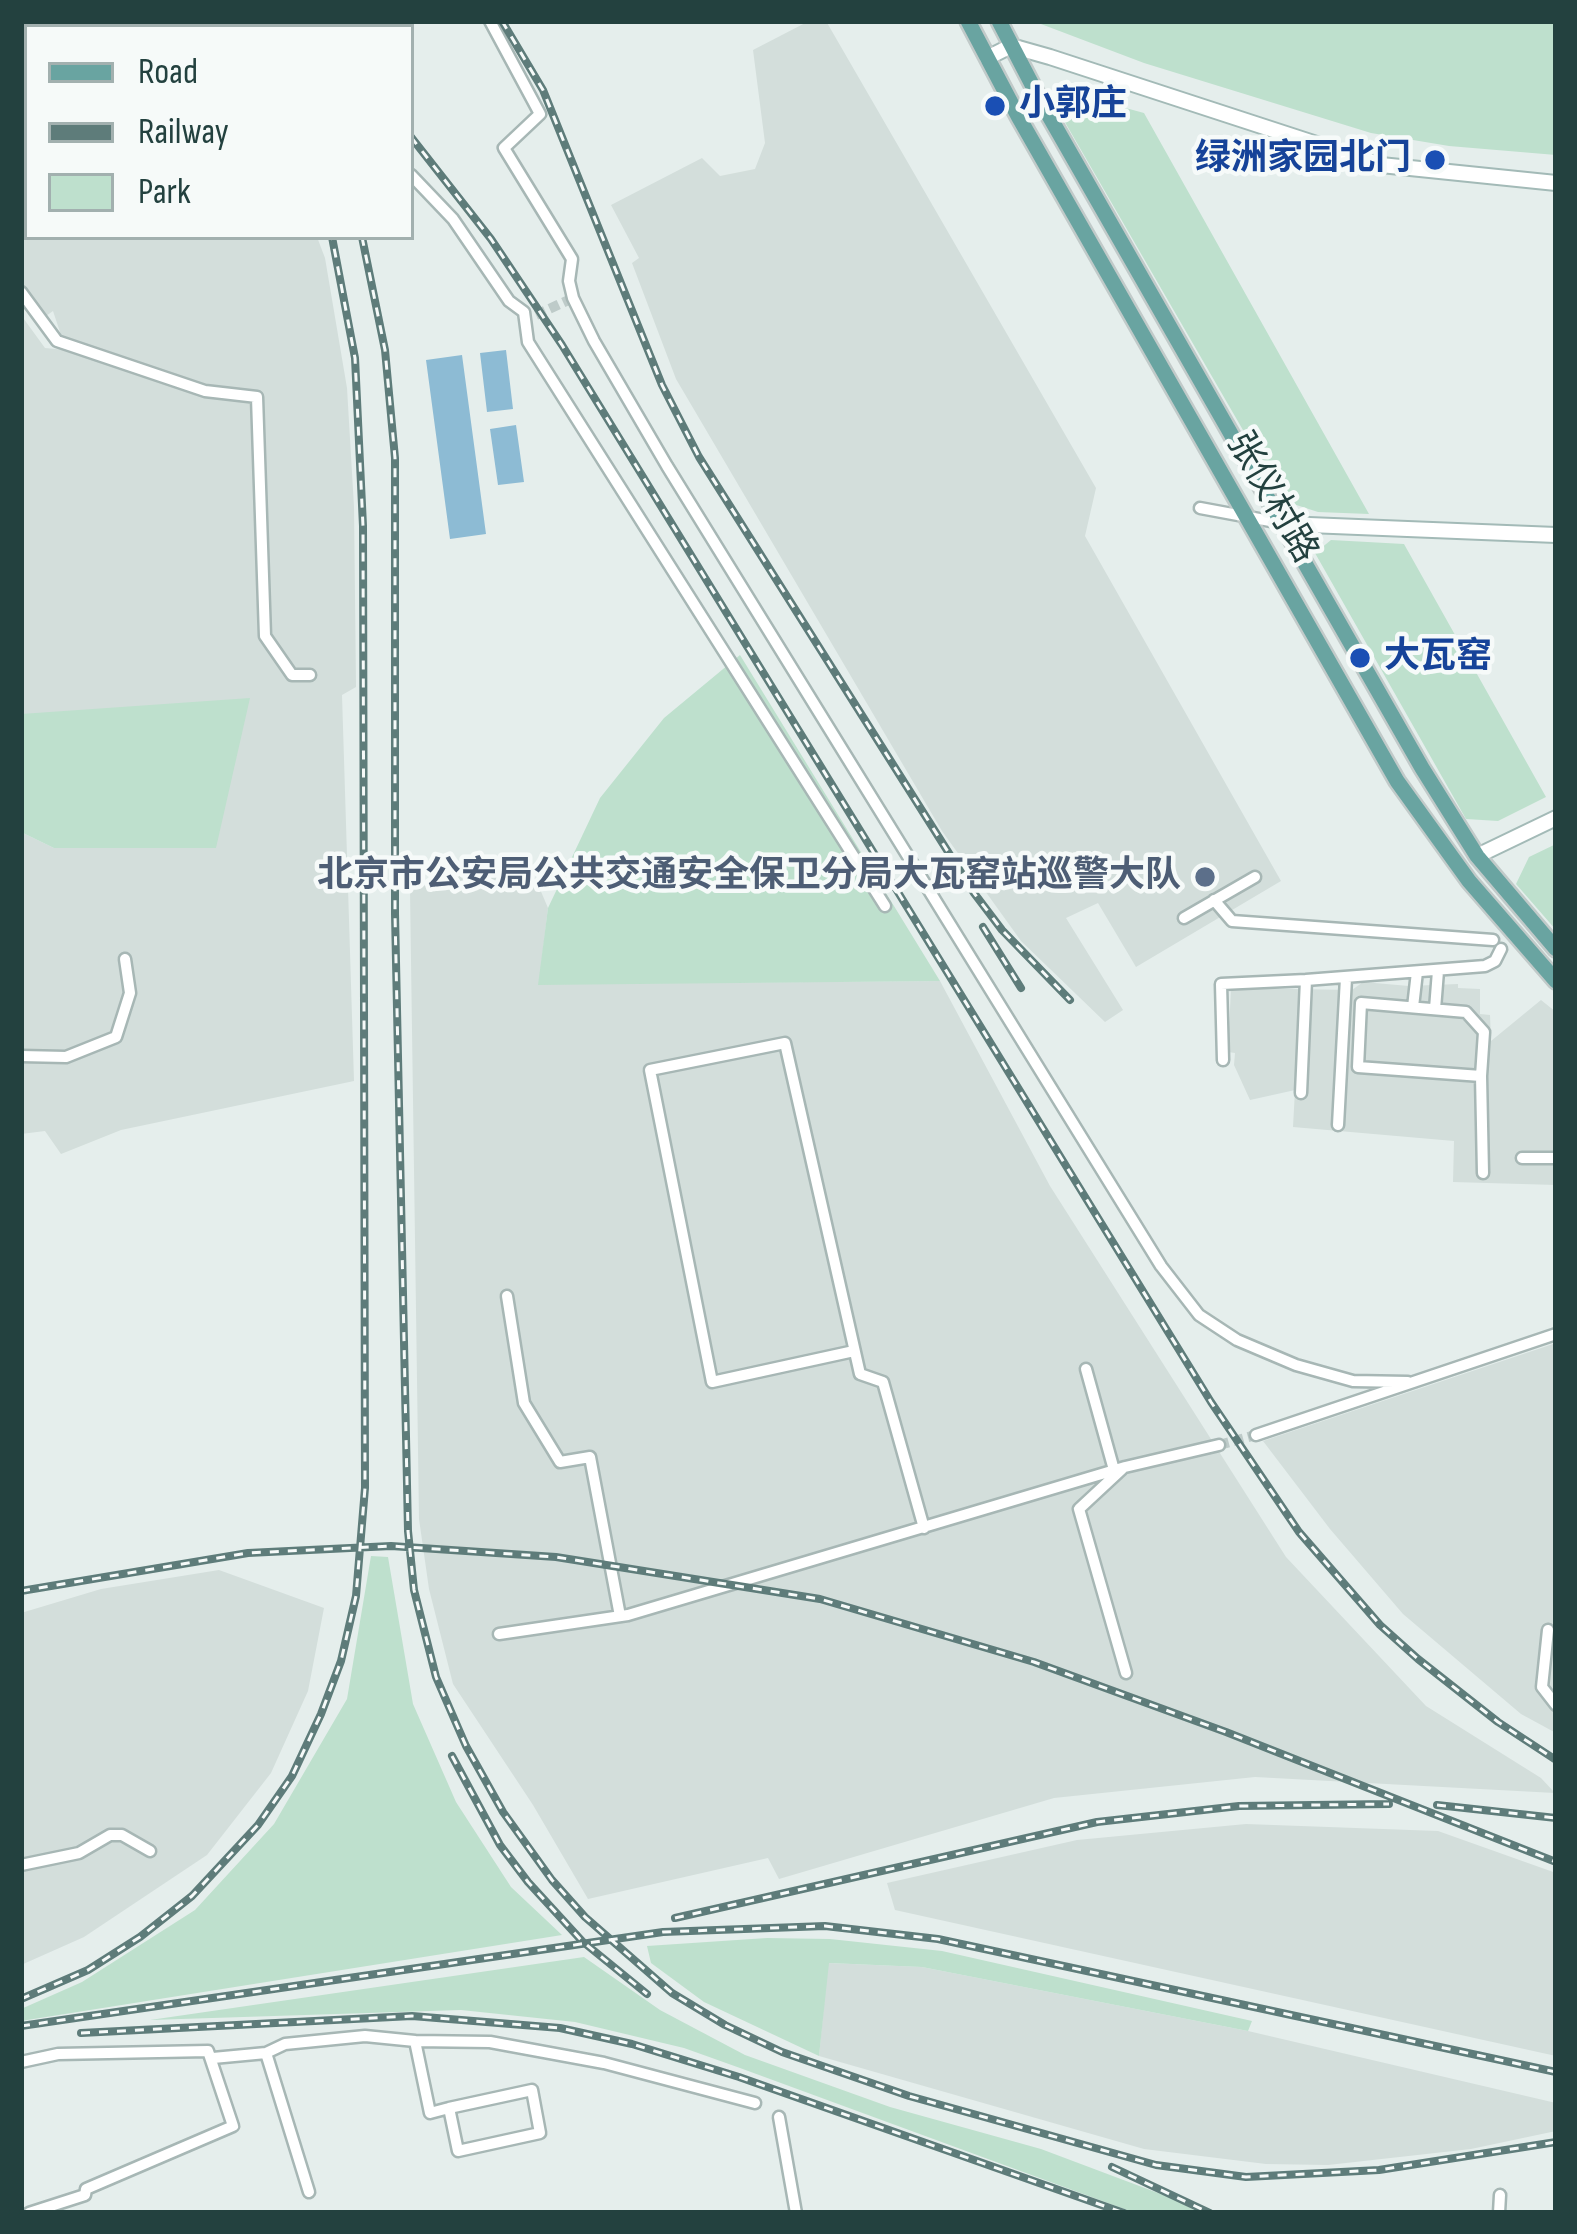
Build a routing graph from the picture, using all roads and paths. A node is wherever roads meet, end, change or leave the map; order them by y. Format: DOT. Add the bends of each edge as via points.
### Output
graph roads {
  1 [pos="490,21"];
  2 [pos="968,21"];
  3 [pos="999,21"];
  4 [pos="1011,46"];
  5 [pos="987,58"];
  6 [pos="414,178"];
  7 [pos="1556,183"];
  8 [pos="21,292"];
  9 [pos="1201,508"];
  10 [pos="1246,515"];
  11 [pos="1284,524"];
  12 [pos="1556,535"];
  13 [pos="310,675"];
  14 [pos="1556,818"];
  15 [pos="1477,856"];
  16 [pos="1255,877"];
  17 [pos="1214,900"];
  18 [pos="885,906"];
  19 [pos="1184,918"];
  20 [pos="1556,949"];
  21 [pos="125,959"];
  22 [pos="1438,971"];
  23 [pos="1417,972"];
  24 [pos="1346,978"];
  25 [pos="1306,980"];
  26 [pos="1556,981"];
  27 [pos="1414,1007"];
  28 [pos="1435,1009"];
  29 [pos="21,1056"];
  30 [pos="1223,1060"];
  31 [pos="1481,1076"];
  32 [pos="1301,1094"];
  33 [pos="1338,1125"];
  34 [pos="1522,1158"];
  35 [pos="1556,1158"];
  36 [pos="1484,1173"];
  37 [pos="507,1296"];
  38 [pos="1556,1334"];
  39 [pos="854,1351"];
  40 [pos="1086,1369"];
  41 [pos="1408,1382"];
  42 [pos="1256,1435"];
  43 [pos="1220,1445"];
  44 [pos="1119,1469"];
  45 [pos="924,1528"];
  46 [pos="620,1616"];
  47 [pos="1548,1630"];
  48 [pos="499,1634"];
  49 [pos="1126,1673"];
  50 [pos="1556,1705"];
  51 [pos="150,1851"];
  52 [pos="21,1864"];
  53 [pos="415,2041"];
  54 [pos="266,2053"];
  55 [pos="213,2058"];
  56 [pos="21,2062"];
  57 [pos="755,2103"];
  58 [pos="449,2108"];
  59 [pos="779,2117"];
  60 [pos="308,2192"];
  61 [pos="1500,2195"];
  62 [pos="29,2213"];
  63 [pos="796,2213"];
  64 [pos="1499,2213"];
  1 -- 41 [label="street" via="540,114 505,148 572,259 573,298 594,341 1161,1266 1199,1315 1237,1340 1353,1381"];
  2 -- 5 [label="main road, 张仪村路"];
  3 -- 4 [label="main road, 张仪村路"];
  4 -- 5 [label="street"];
  4 -- 7 [label="street" via="1366,161"];
  4 -- 11 [label="main road, 张仪村路"];
  5 -- 10 [label="main road, 张仪村路"];
  6 -- 18 [label="street" via="509,301 530,314 527,342"];
  8 -- 13 [label="street" via="57,341 205,392 257,397 266,636 292,675"];
  9 -- 10 [label="street"];
  10 -- 11 [label="street"];
  10 -- 26 [label="main road, 张仪村路" via="1397,781"];
  11 -- 12 [label="street"];
  11 -- 15 [label="main road, 张仪村路"];
  14 -- 15 [label="street"];
  15 -- 20 [label="main road, 张仪村路"];
  16 -- 17 [label="street"];
  17 -- 19 [label="street"];
  17 -- 22 [label="street" via="1232,921 1497,945 1495,961 1485,966"];
  21 -- 29 [label="street" via="130,993 116,1037 67,1057"];
  22 -- 23 [label="street"];
  22 -- 28 [label="street"];
  23 -- 24 [label="street"];
  23 -- 27 [label="street"];
  24 -- 25 [label="street"];
  24 -- 33 [label="street"];
  25 -- 30 [label="street" via="1221,984"];
  25 -- 32 [label="street"];
  27 -- 28 [label="street"];
  27 -- 31 [label="street" via="1361,1003 1358,1066"];
  28 -- 31 [label="street" via="1466,1012 1484,1032"];
  31 -- 36 [label="street"];
  34 -- 35 [label="street"];
  37 -- 46 [label="street" via="524,1403 560,1462 590,1457"];
  38 -- 41 [label="street"];
  39 -- 39 [label="street" via="785,1042 650,1070 712,1382"];
  39 -- 45 [label="street" via="860,1374 883,1382"];
  40 -- 44 [label="street"];
  41 -- 42 [label="street"];
  43 -- 44 [label="street"];
  44 -- 45 [label="street"];
  44 -- 49 [label="street" via="1078,1509"];
  45 -- 46 [label="street"];
  46 -- 48 [label="street"];
  47 -- 50 [label="street" via="1542,1687"];
  51 -- 52 [label="street" via="110,1835 79,1853"];
  53 -- 54 [label="street" via="365,2036"];
  53 -- 57 [label="street" via="490,2042"];
  53 -- 58 [label="street" via="430,2113"];
  54 -- 55 [label="street"];
  54 -- 60 [label="street"];
  55 -- 56 [label="street" via="208,2051 146,2051"];
  55 -- 62 [label="street" via="233,2126"];
  58 -- 58 [label="street" via="532,2090 540,2133 458,2151"];
  59 -- 63 [label="street"];
  61 -- 64 [label="street"];
}
